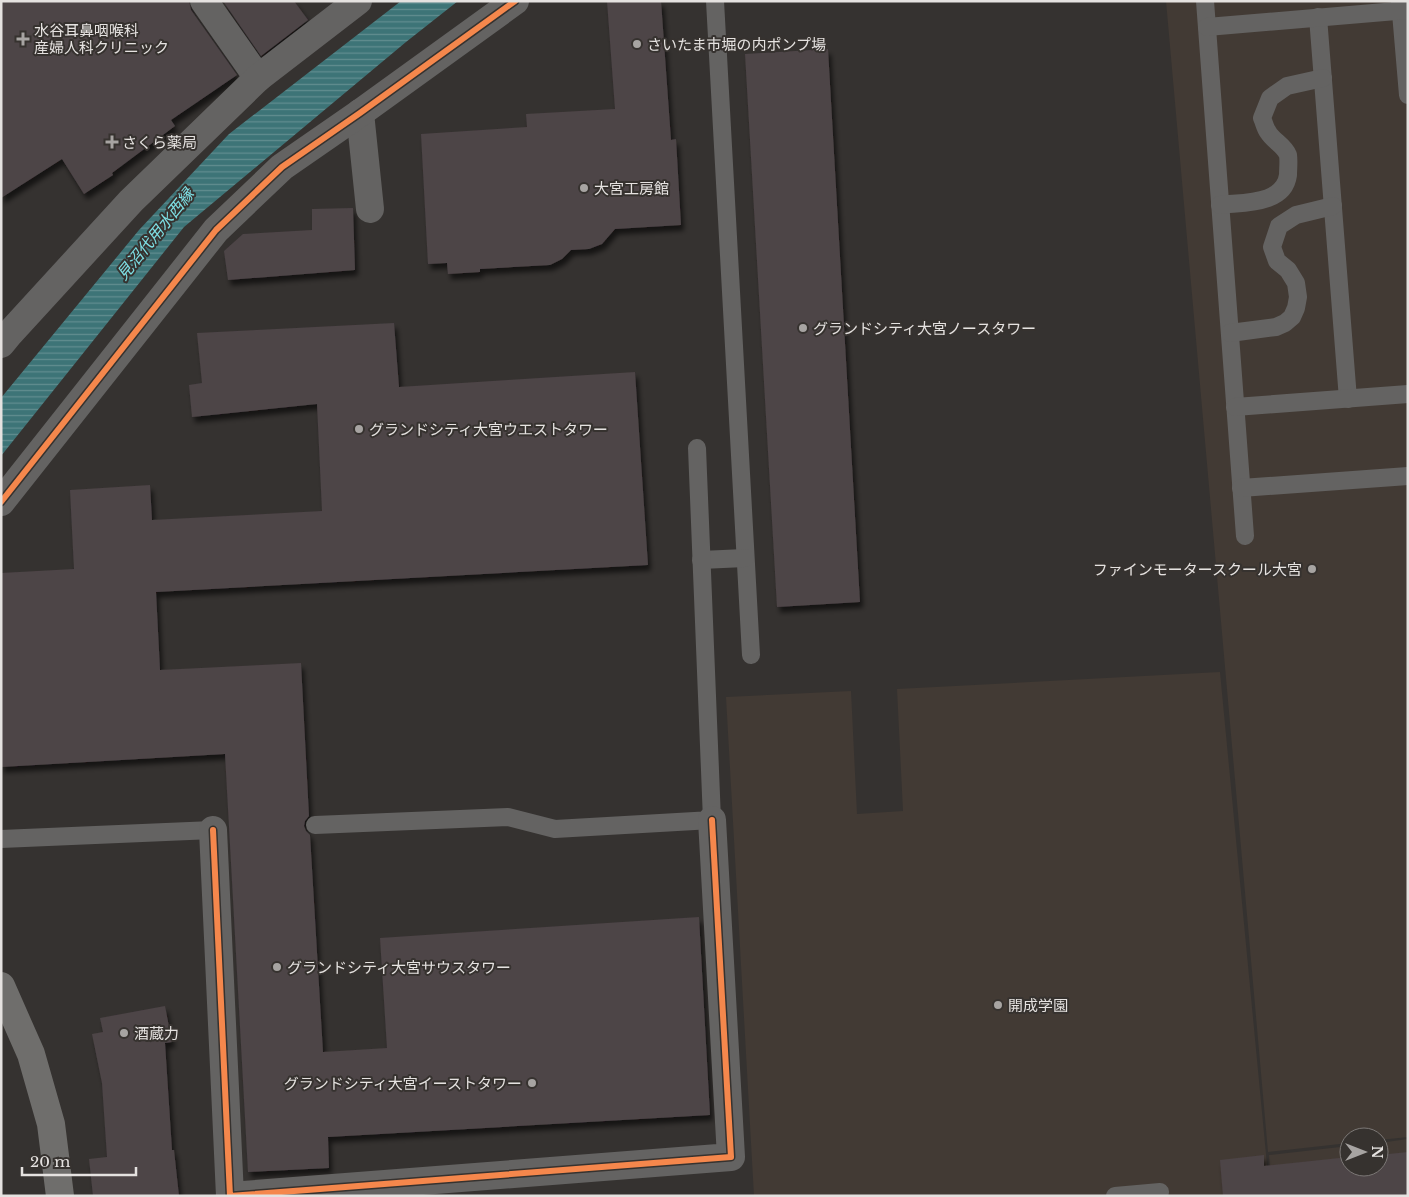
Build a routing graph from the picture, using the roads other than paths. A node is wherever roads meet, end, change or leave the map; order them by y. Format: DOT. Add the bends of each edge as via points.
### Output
graph roads {
  1 [pos="204,1"];
  2 [pos="358,1"];
  3 [pos="515,1"];
  4 [pos="715,1"];
  5 [pos="1205,1"];
  6 [pos="1403,7"];
  7 [pos="1318,17"];
  8 [pos="1207,27"];
  9 [pos="258,78"];
  10 [pos="1323,78"];
  11 [pos="1408,95"];
  12 [pos="360,113"];
  13 [pos="1220,205"];
  14 [pos="1332,206"];
  15 [pos="370,209"];
  16 [pos="4,332"];
  17 [pos="1230,333"];
  18 [pos="1408,394"];
  19 [pos="1348,399"];
  20 [pos="1235,407"];
  21 [pos="697,448"];
  22 [pos="1408,476"];
  23 [pos="1241,488"];
  24 [pos="1,502"];
  25 [pos="1245,536"];
  26 [pos="745,558"];
  27 [pos="702,560"];
  28 [pos="751,655"];
  29 [pos="712,820"];
  30 [pos="315,825"];
  31 [pos="213,830"];
  32 [pos="1,839"];
  33 [pos="1,986"];
  34 [pos="1160,1192"];
  35 [pos="60,1196"];
  36 [pos="1115,1196"];
  1 -- 9 [label="street"];
  2 -- 9 [label="street"];
  3 -- 12 [label="street"];
  4 -- 26 [label="lane"];
  5 -- 8 [label="lane"];
  6 -- 7 [label="lane"];
  6 -- 11 [label="lane"];
  7 -- 8 [label="lane"];
  7 -- 10 [label="lane"];
  8 -- 13 [label="lane"];
  9 -- 16 [label="street" via="131,201"];
  10 -- 13 [label="lane" via="1287,86 1270,98 1262,118 1268,133 1288,155 1287,180 1283,188 1267,199"];
  10 -- 14 [label="lane"];
  12 -- 15 [label="street"];
  12 -- 24 [label="street" via="282,167 216,230"];
  13 -- 17 [label="lane"];
  14 -- 17 [label="lane" via="1296,215 1279,226 1272,247 1277,261 1296,283 1298,297 1292,317 1276,327"];
  14 -- 19 [label="lane"];
  17 -- 20 [label="lane"];
  18 -- 19 [label="lane"];
  19 -- 20 [label="lane"];
  20 -- 23 [label="lane"];
  21 -- 27 [label="lane"];
  22 -- 23 [label="lane"];
  23 -- 25 [label="lane"];
  26 -- 27 [label="lane"];
  26 -- 28 [label="lane"];
  27 -- 29 [label="lane"];
  29 -- 30 [label="lane" via="555,829 508,817"];
  29 -- 31 [label="street" via="731,1157 230,1196"];
  31 -- 32 [label="lane"];
  33 -- 35 [label="main road" via="31,1054 48,1115"];
  34 -- 36 [label="lane"];
}
